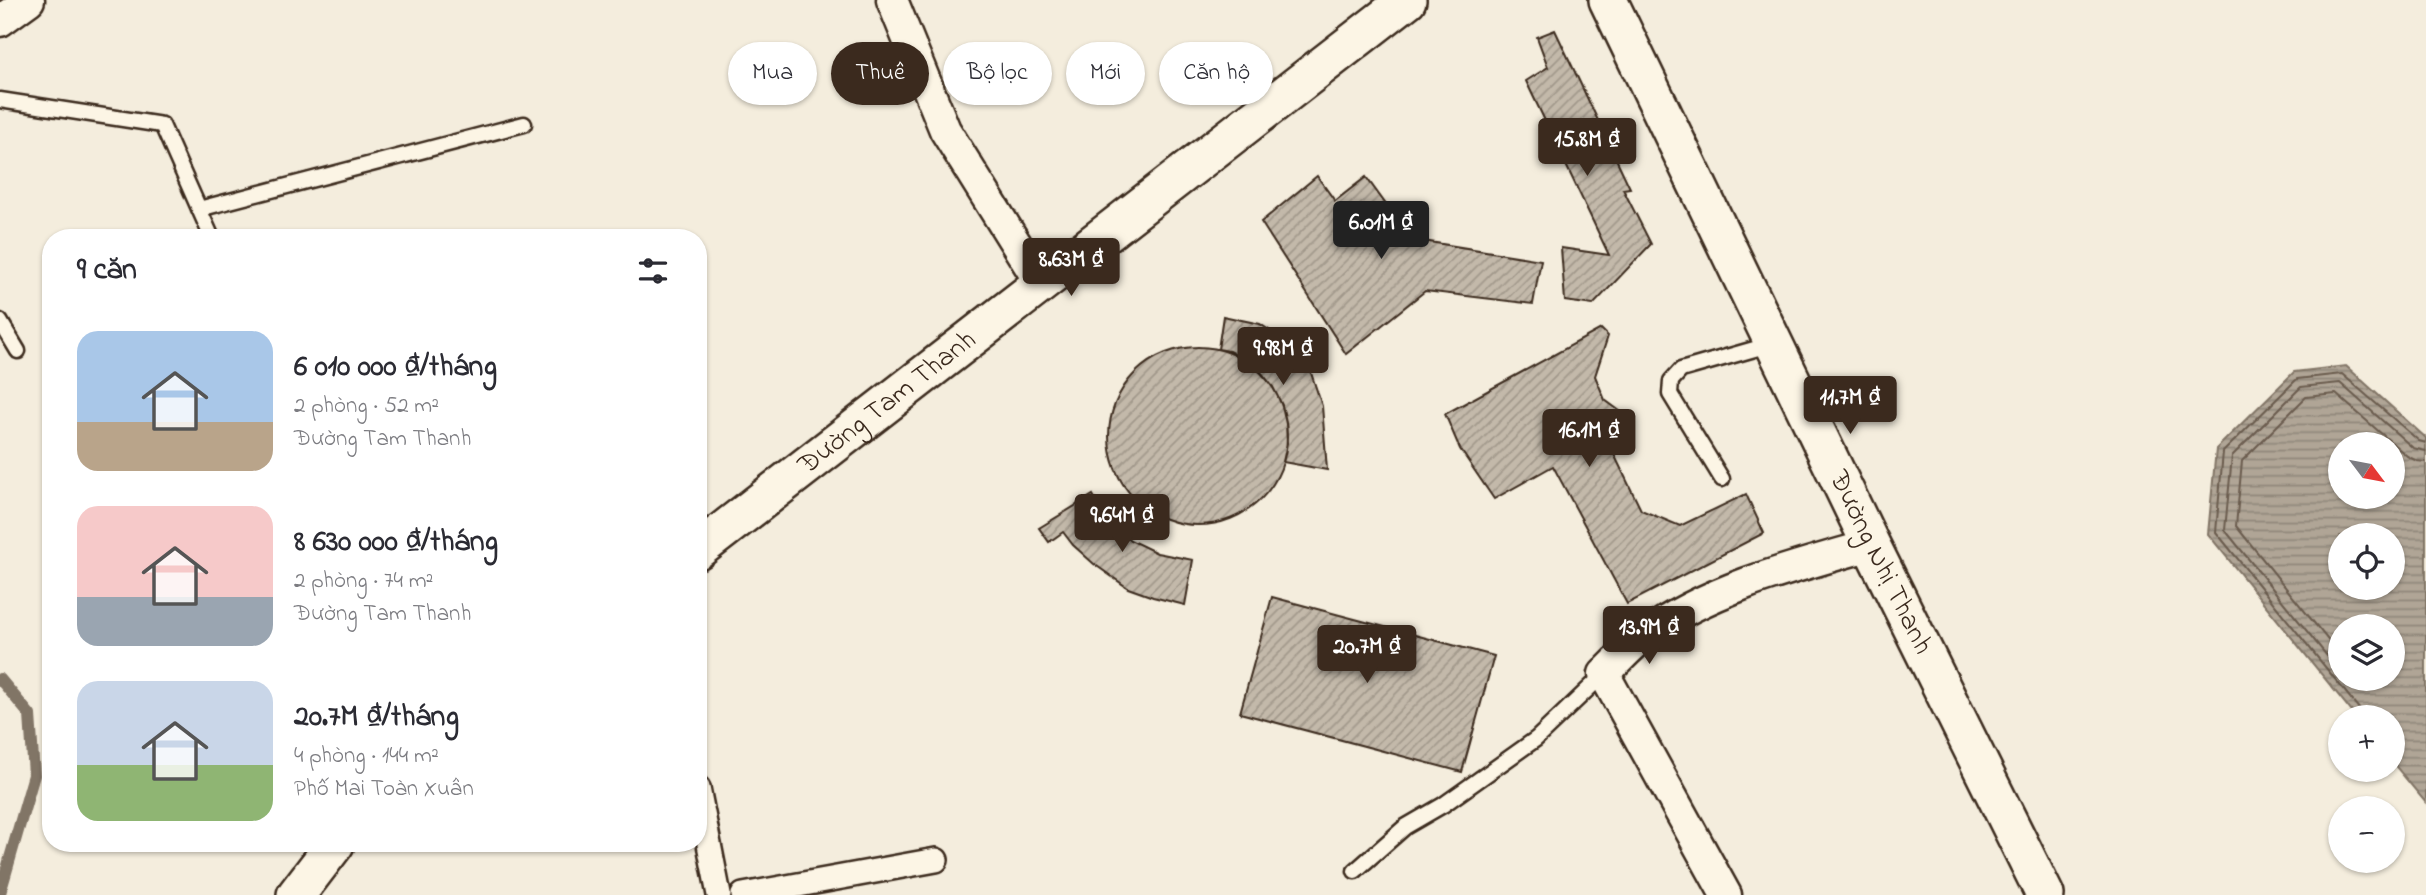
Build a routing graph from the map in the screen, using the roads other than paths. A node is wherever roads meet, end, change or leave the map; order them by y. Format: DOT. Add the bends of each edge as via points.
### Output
graph roads {
  1 [pos="29,0"];
  2 [pos="892,0"];
  3 [pos="1407,0"];
  4 [pos="1608,0"];
  5 [pos="0,21"];
  6 [pos="0,100"];
  7 [pos="524,124"];
  8 [pos="199,209"];
  9 [pos="208,229"];
  10 [pos="1041,284"];
  11 [pos="0,321"];
  12 [pos="1774,344"];
  13 [pos="18,351"];
  14 [pos="1722,479"];
  15 [pos="707,543"];
  16 [pos="1871,545"];
  17 [pos="1604,674"];
  18 [pos="707,834"];
  19 [pos="325,852"];
  20 [pos="936,860"];
  21 [pos="1355,871"];
  22 [pos="296,895"];
  23 [pos="719,895"];
  24 [pos="743,895"];
  25 [pos="1726,895"];
  26 [pos="2045,895"];
  1 -- 5 [label="street"];
  2 -- 10 [label="street" via="945,130"];
  3 -- 10 [label="street, Đường Tam Thanh"];
  4 -- 12 [label="street, Đường Nhị Thanh"];
  6 -- 8 [label="lane" via="162,125"];
  7 -- 8 [label="lane"];
  8 -- 9 [label="lane"];
  10 -- 15 [label="street, Đường Tam Thanh"];
  11 -- 13 [label="lane"];
  12 -- 14 [label="lane" via="1681,370 1671,381 1670,394"];
  12 -- 16 [label="street, Đường Nhị Thanh"];
  16 -- 17 [label="street" via="1763,576 1672,617 1644,635"];
  16 -- 26 [label="street, Đường Nhị Thanh"];
  17 -- 21 [label="lane" via="1536,739 1405,827"];
  17 -- 25 [label="street"];
  18 -- 23 [label="street"];
  19 -- 22 [label="street"];
  20 -- 24 [label="street"];
}
